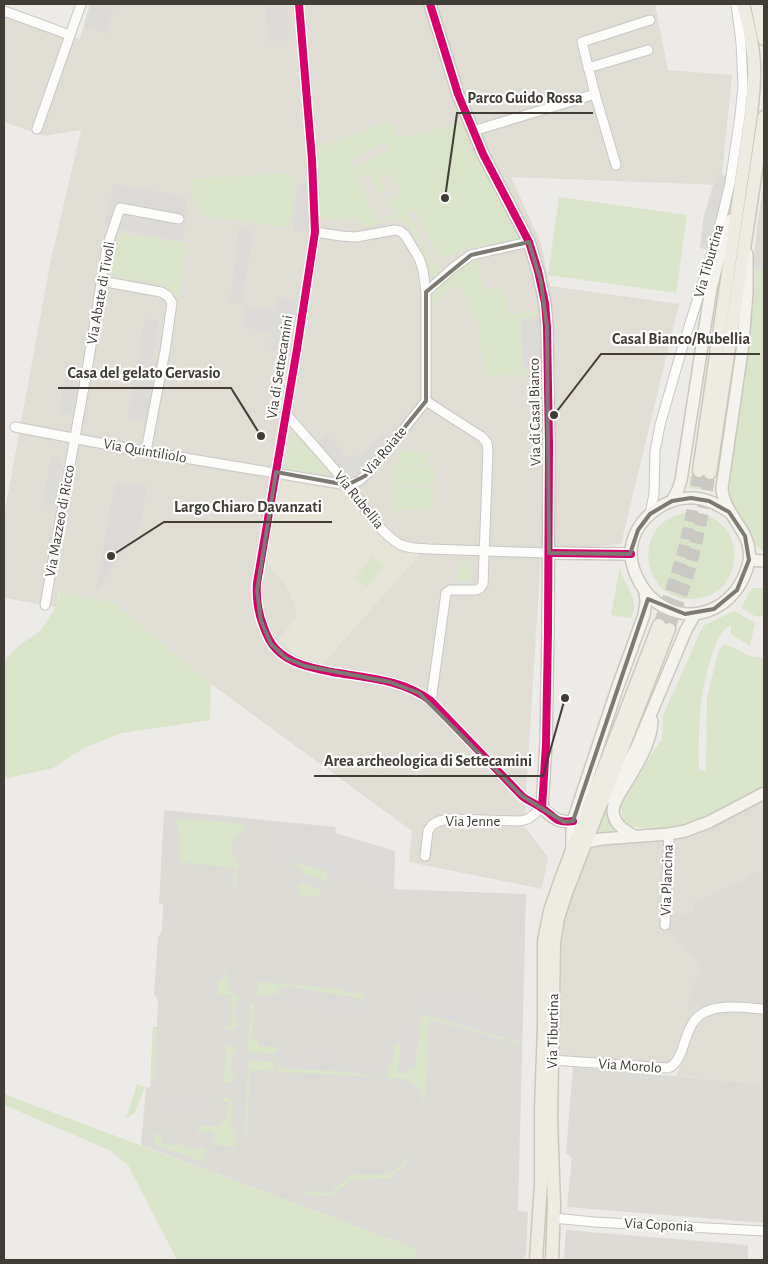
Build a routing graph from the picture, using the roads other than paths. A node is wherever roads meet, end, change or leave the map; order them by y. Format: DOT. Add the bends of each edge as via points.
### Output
graph roads {
  1 [pos="81,4"];
  2 [pos="299,4"];
  3 [pos="432,4"];
  4 [pos="736,4"];
  5 [pos="742,4"];
  6 [pos="757,4"];
  7 [pos="4,10"];
  8 [pos="650,20"];
  9 [pos="764,32"];
  10 [pos="70,35"];
  11 [pos="648,50"];
  12 [pos="588,68"];
  13 [pos="595,94"];
  14 [pos="764,117"];
  15 [pos="38,129"];
  16 [pos="474,131"];
  17 [pos="745,157"];
  18 [pos="616,166"];
  19 [pos="180,219"];
  20 [pos="747,229"];
  21 [pos="315,232"];
  22 [pos="529,242"];
  23 [pos="102,281"];
  24 [pos="426,292"];
  25 [pos="426,401"];
  26 [pos="286,414"];
  27 [pos="16,427"];
  28 [pos="75,438"];
  29 [pos="146,451"];
  30 [pos="276,472"];
  31 [pos="348,485"];
  32 [pos="672,501"];
  33 [pos="730,512"];
  34 [pos="650,514"];
  35 [pos="485,551"];
  36 [pos="549,554"];
  37 [pos="631,554"];
  38 [pos="749,560"];
  39 [pos="764,561"];
  40 [pos="645,592"];
  41 [pos="45,604"];
  42 [pos="695,614"];
  43 [pos="430,701"];
  44 [pos="652,709"];
  45 [pos="764,793"];
  46 [pos="542,808"];
  47 [pos="599,809"];
  48 [pos="574,821"];
  49 [pos="669,834"];
  50 [pos="634,836"];
  51 [pos="586,842"];
  52 [pos="572,849"];
  53 [pos="425,856"];
  54 [pos="665,925"];
  55 [pos="764,1009"];
  56 [pos="552,1060"];
  57 [pos="554,1218"];
  58 [pos="764,1231"];
  59 [pos="536,1260"];
  60 [pos="552,1260"];
  1 -- 10 [label="street"];
  2 -- 21 [label="street, Via di Settecamini"];
  3 -- 16 [label="street, Via di Casal Bianco" via="458,94"];
  4 -- 34 [label="street, Via Tiburtina" via="743,86 730,183 660,425"];
  5 -- 17 [label="main road, Via Tiburtina" via="752,43 754,76"];
  6 -- 9 [label="main road"];
  7 -- 10 [label="street"];
  8 -- 12 [label="street" via="582,42"];
  10 -- 15 [label="street"];
  11 -- 12 [label="street"];
  12 -- 13 [label="street"];
  13 -- 16 [label="street"];
  13 -- 18 [label="street"];
  14 -- 20 [label="main road, Via Tiburtina"];
  16 -- 22 [label="street, Via di Casal Bianco"];
  17 -- 20 [label="main road, Via Tiburtina" via="704,472"];
  17 -- 32 [label="street, Via Tiburtina" via="730,228 713,282 681,480"];
  19 -- 23 [label="street, Via Abate di Tivoli" via="120,208 107,246"];
  20 -- 33 [label="street, Via Tiburtina" via="743,344 722,488"];
  21 -- 24 [label="street" via="356,236 392,230 402,232 423,267"];
  21 -- 26 [label="street, Via di Settecamini"];
  22 -- 24 [label="street" via="471,255"];
  22 -- 36 [label="street, Via di Casal Bianco" via="541,282 548,327"];
  23 -- 28 [label="street, Via Abate di Tivoli"];
  23 -- 29 [label="street" via="161,292 172,302"];
  24 -- 25 [label="street"];
  25 -- 31 [label="street, Via Roiate" via="371,470 359,481"];
  25 -- 35 [label="street" via="487,443"];
  26 -- 30 [label="street, Via di Settecamini"];
  26 -- 31 [label="street, Via Rubellia"];
  27 -- 28 [label="street, Via Quintiliolo"];
  28 -- 29 [label="street, Via Quintiliolo"];
  28 -- 41 [label="street, Via Mazzeo di Ricco"];
  29 -- 30 [label="street, Via Quintiliolo"];
  30 -- 31 [label="street, Via Roiate"];
  30 -- 43 [label="street, Via di Settecamini" via="257,591 259,614 271,644 286,658 305,666 398,684 415,690"];
  31 -- 35 [label="street, Via Rubellia" via="379,526 399,544 411,548"];
  32 -- 33 [label="street, Via Tiburtina" via="700,499"];
  32 -- 34 [label="street, Via Tiburtina"];
  33 -- 38 [label="street, Via Tiburtina" via="745,536"];
  34 -- 37 [label="street, Via Tiburtina" via="636,534"];
  35 -- 36 [label="street"];
  35 -- 43 [label="street" via="480,588 450,590 445,595"];
  36 -- 37 [label="street"];
  36 -- 46 [label="street, Via di Casal Bianco"];
  37 -- 40 [label="street, Via Tiburtina"];
  38 -- 39 [label="street"];
  38 -- 42 [label="street, Via Tiburtina" via="741,582 730,598"];
  40 -- 42 [label="street, Via Tiburtina" via="667,609"];
  40 -- 48 [label="street, Via Tiburtina" via="644,615"];
  42 -- 44 [label="street, Via Tiburtina"];
  43 -- 46 [label="street, Via di Settecamini" via="522,796"];
  44 -- 47 [label="street, Via Tiburtina" via="633,755"];
  44 -- 50 [label="street" via="648,743 614,807 618,825"];
  45 -- 49 [label="street" via="703,824"];
  46 -- 48 [label="street" via="558,820"];
  46 -- 53 [label="street, Via Jenne" via="520,821 438,821 428,832"];
  47 -- 51 [label="main road, Via Tiburtina"];
  47 -- 52 [label="main road, Via Tiburtina" via="664,627"];
  48 -- 52 [label="street, Via Tiburtina"];
  49 -- 50 [label="street"];
  49 -- 54 [label="street, Via Plancina"];
  50 -- 51 [label="street"];
  51 -- 56 [label="main road, Via Tiburtina" via="556,927"];
  52 -- 59 [label="main road, Via Tiburtina" via="554,898 545,937 541,1183"];
  55 -- 56 [label="street, Via Morolo" via="720,1007 704,1012 693,1024 677,1059 668,1068"];
  56 -- 57 [label="main road, Via Tiburtina"];
  57 -- 58 [label="street, Via Coponia"];
  57 -- 60 [label="main road, Via Tiburtina"];
}
